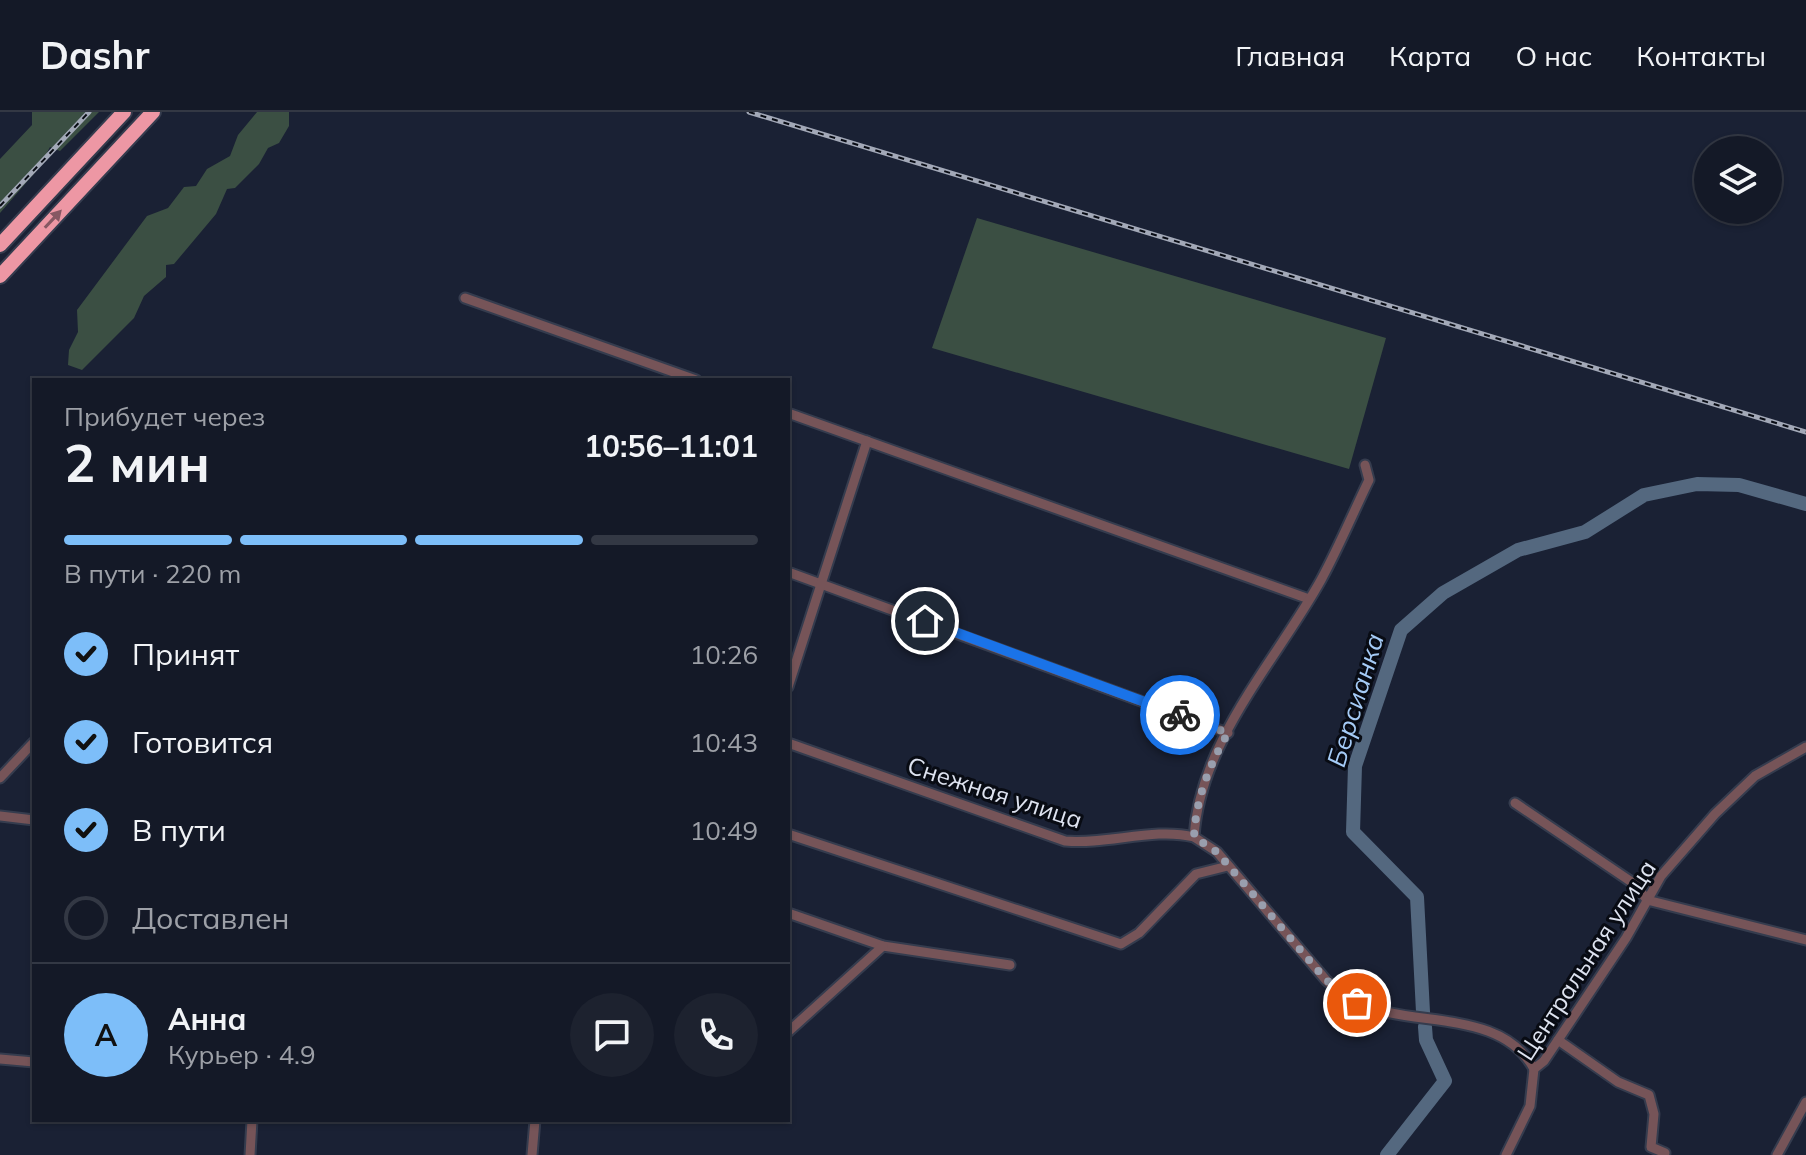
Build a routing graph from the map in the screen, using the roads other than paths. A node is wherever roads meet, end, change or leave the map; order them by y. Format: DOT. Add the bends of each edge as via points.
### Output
graph roads {
  1 [pos="124,112"];
  2 [pos="153,112"];
  3 [pos="0,245"];
  4 [pos="0,276"];
  5 [pos="465,298"];
  6 [pos="690,378"];
  7 [pos="790,414"];
  8 [pos="867,441"];
  9 [pos="1365,465"];
  10 [pos="790,573"];
  11 [pos="820,583"];
  12 [pos="1309,599"];
  13 [pos="790,680"];
  14 [pos="1228,733"];
  15 [pos="32,744"];
  16 [pos="790,744"];
  17 [pos="1806,747"];
  18 [pos="0,778"];
  19 [pos="1515,803"];
  20 [pos="0,816"];
  21 [pos="32,820"];
  22 [pos="790,835"];
  23 [pos="1194,837"];
  24 [pos="1228,866"];
  25 [pos="1647,900"];
  26 [pos="790,914"];
  27 [pos="1806,940"];
  28 [pos="883,946"];
  29 [pos="1010,965"];
  30 [pos="790,1030"];
  31 [pos="1558,1040"];
  32 [pos="0,1059"];
  33 [pos="32,1062"];
  34 [pos="1534,1069"];
  35 [pos="1806,1102"];
  36 [pos="252,1122"];
  37 [pos="535,1122"];
  38 [pos="1665,1153"];
  39 [pos="250,1155"];
  40 [pos="532,1155"];
  41 [pos="1506,1155"];
  42 [pos="1777,1155"];
  1 -- 3 [label="highway"];
  4 -- 2 [label="highway, one-way"];
  5 -- 6 [label="street"];
  7 -- 8 [label="street"];
  8 -- 11 [label="street"];
  8 -- 12 [label="street"];
  9 -- 12 [label="street" via="1369,480"];
  10 -- 11 [label="street"];
  11 -- 13 [label="street"];
  11 -- 14 [label="street"];
  12 -- 14 [label="street"];
  14 -- 23 [label="street" via="1196,807"];
  15 -- 18 [label="street"];
  16 -- 23 [label="street, Снежная улица" via="1065,841"];
  17 -- 25 [label="street, Центральная улица" via="1755,776 1715,814"];
  19 -- 25 [label="street" via="1636,885"];
  20 -- 21 [label="street"];
  22 -- 24 [label="street" via="1121,944 1139,933 1196,874"];
  23 -- 24 [label="street"];
  24 -- 34 [label="street" via="1341,993 1371,1007 1503,1035"];
  25 -- 27 [label="street"];
  25 -- 31 [label="street, Центральная улица"];
  26 -- 28 [label="street"];
  28 -- 29 [label="street"];
  28 -- 30 [label="street"];
  31 -- 34 [label="street, Центральная улица"];
  31 -- 38 [label="street" via="1618,1082 1649,1095 1654,1114 1651,1147"];
  32 -- 33 [label="street"];
  34 -- 41 [label="street, Центральная улица" via="1530,1106"];
  35 -- 42 [label="street"];
  36 -- 39 [label="street"];
  37 -- 40 [label="street"];
}
